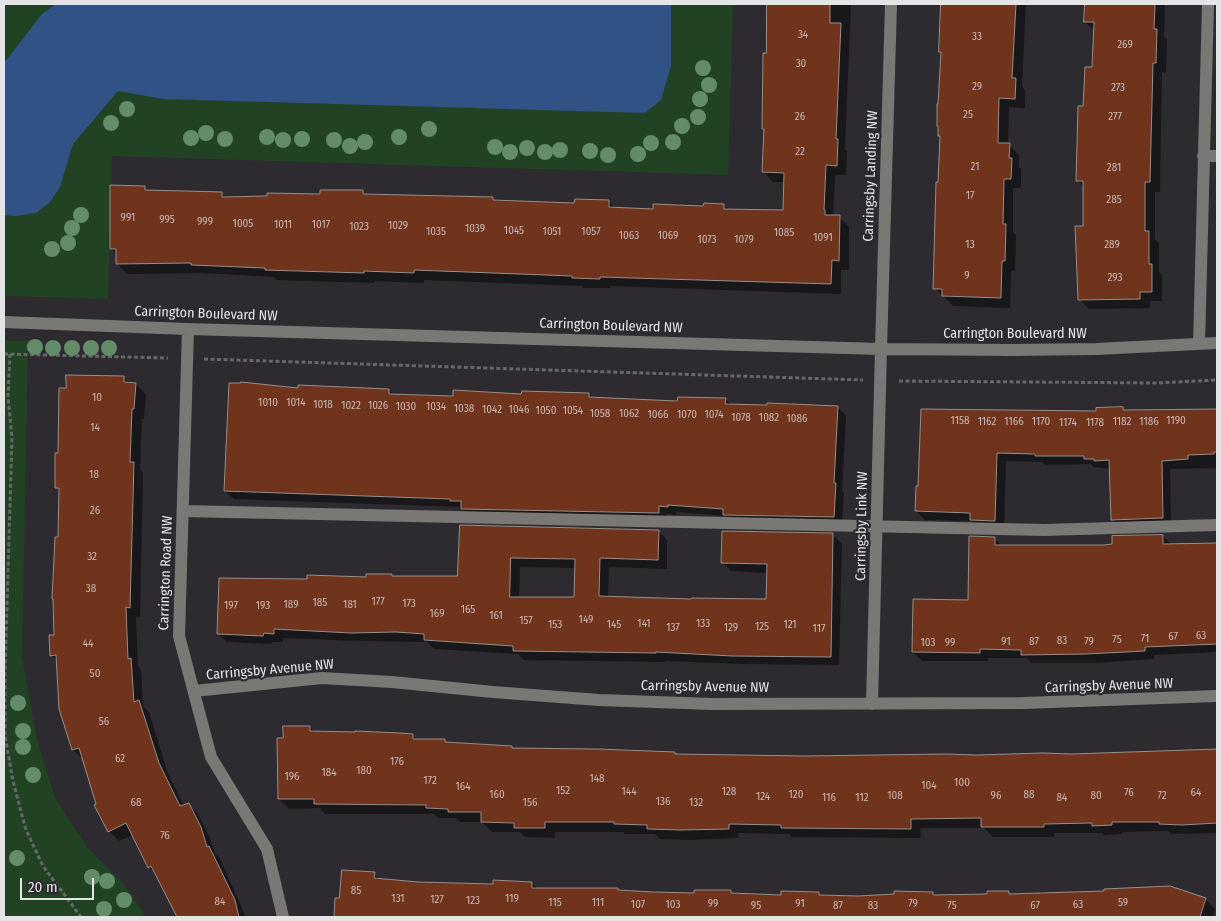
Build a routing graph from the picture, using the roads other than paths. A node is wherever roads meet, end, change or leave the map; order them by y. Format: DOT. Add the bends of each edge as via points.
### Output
graph roads {
  1 [pos="891,4"];
  2 [pos="1208,4"];
  3 [pos="1203,156"];
  4 [pos="1217,156"];
  5 [pos="4,322"];
  6 [pos="188,329"];
  7 [pos="1217,343"];
  8 [pos="1199,344"];
  9 [pos="881,348"];
  10 [pos="183,511"];
  11 [pos="1217,525"];
  12 [pos="876,526"];
  13 [pos="194,691"];
  14 [pos="1217,696"];
  15 [pos="872,704"];
  16 [pos="283,917"];
  1 -- 9 [label="street, Carringsby Landing NW"];
  2 -- 3 [label="street"];
  3 -- 4 [label="street"];
  3 -- 8 [label="street"];
  5 -- 6 [label="street, Carrington Boulevard NW"];
  6 -- 9 [label="street, Carrington Boulevard NW"];
  6 -- 10 [label="street, Carrington Road NW"];
  7 -- 8 [label="street, Carrington Boulevard NW"];
  8 -- 9 [label="street, Carrington Boulevard NW" via="1096,349"];
  9 -- 12 [label="street, Carringsby Link NW"];
  10 -- 12 [label="street"];
  10 -- 13 [label="street, Carrington Road NW" via="179,636"];
  11 -- 12 [label="street" via="1044,530"];
  12 -- 15 [label="street, Carringsby Link NW"];
  13 -- 15 [label="street, Carringsby Avenue NW" via="322,678 599,700"];
  13 -- 16 [label="street, Carrington Road NW" via="211,757 267,849"];
  14 -- 15 [label="street, Carringsby Avenue NW" via="1023,703"];
}
